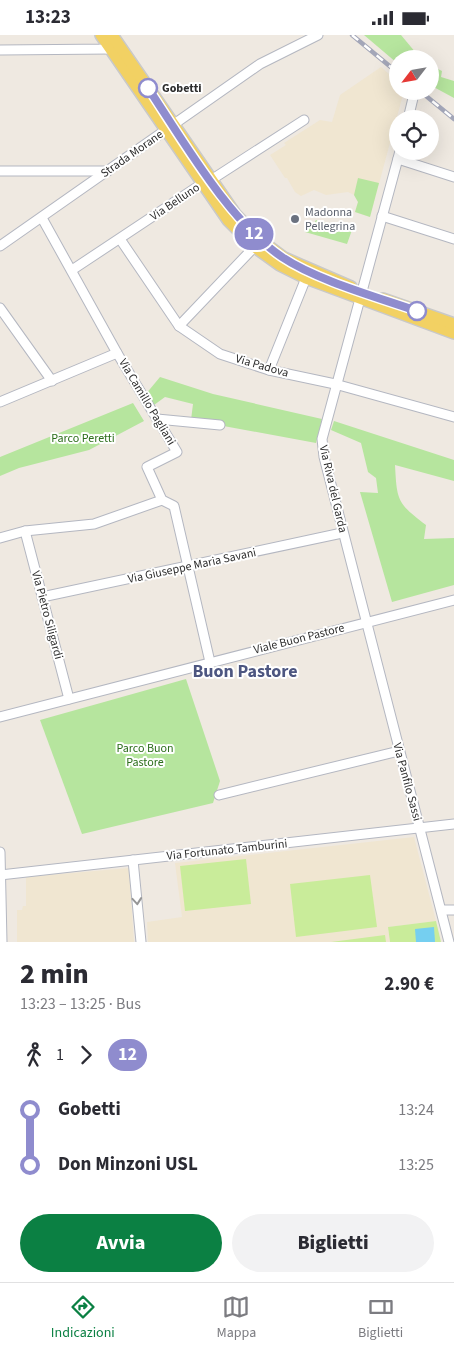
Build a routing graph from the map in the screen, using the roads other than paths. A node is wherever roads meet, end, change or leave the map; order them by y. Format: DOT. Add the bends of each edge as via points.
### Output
graph roads {
  1 [pos="101,35"];
  2 [pos="318,35"];
  3 [pos="113,43"];
  4 [pos="0,50"];
  5 [pos="304,120"];
  6 [pos="169,128"];
  7 [pos="398,160"];
  8 [pos="412,160"];
  9 [pos="0,171"];
  10 [pos="108,171"];
  11 [pos="454,177"];
  12 [pos="207,182"];
  13 [pos="382,216"];
  14 [pos="42,218"];
  15 [pos="120,239"];
  16 [pos="454,239"];
  17 [pos="258,243"];
  18 [pos="0,246"];
  19 [pos="72,270"];
  20 [pos="307,274"];
  21 [pos="360,295"];
  22 [pos="0,308"];
  23 [pos="454,324"];
  24 [pos="179,326"];
  25 [pos="454,333"];
  26 [pos="117,353"];
  27 [pos="269,370"];
  28 [pos="52,381"];
  29 [pos="335,384"];
  30 [pos="0,402"];
  31 [pos="454,417"];
  32 [pos="158,419"];
  33 [pos="220,425"];
  34 [pos="162,500"];
  35 [pos="25,531"];
  36 [pos="342,533"];
  37 [pos="0,538"];
  38 [pos="188,567"];
  39 [pos="42,597"];
  40 [pos="454,600"];
  41 [pos="365,622"];
  42 [pos="210,662"];
  43 [pos="69,699"];
  44 [pos="0,717"];
  45 [pos="399,751"];
  46 [pos="219,795"];
  47 [pos="454,824"];
  48 [pos="420,827"];
  49 [pos="0,852"];
  50 [pos="133,860"];
  51 [pos="0,875"];
  52 [pos="442,910"];
  53 [pos="454,910"];
  54 [pos="2,942"];
  55 [pos="141,942"];
  56 [pos="449,942"];
  1 -- 3 [label="main road"];
  2 -- 6 [label="street, Strada Morane" via="260,64"];
  3 -- 4 [label="street"];
  3 -- 6 [label="main road"];
  5 -- 12 [label="street, Via Belluno"];
  6 -- 10 [label="street, Strada Morane"];
  6 -- 12 [label="main road"];
  7 -- 13 [label="street, Via Riva del Garda"];
  8 -- 11 [label="street"];
  9 -- 10 [label="street"];
  10 -- 14 [label="street, Strada Morane"];
  12 -- 15 [label="street, Via Belluno"];
  12 -- 17 [label="main road"];
  13 -- 16 [label="street"];
  13 -- 21 [label="street, Via Riva del Garda"];
  14 -- 18 [label="street, Strada Morane"];
  14 -- 19 [label="street, Via Camillo Pagliani"];
  15 -- 19 [label="street, Via Belluno"];
  15 -- 24 [label="street, Via Padova"];
  17 -- 20 [label="main road"];
  17 -- 24 [label="street"];
  19 -- 26 [label="street, Via Camillo Pagliani"];
  20 -- 21 [label="main road"];
  20 -- 27 [label="street"];
  21 -- 23 [label="main road"];
  21 -- 25 [label="main road"];
  21 -- 29 [label="street, Via Riva del Garda"];
  22 -- 28 [label="street"];
  24 -- 27 [label="street, Via Padova" via="220,354"];
  26 -- 28 [label="street"];
  26 -- 32 [label="street, Via Camillo Pagliani"];
  27 -- 29 [label="street, Via Padova"];
  28 -- 30 [label="street"];
  29 -- 31 [label="street, Via Padova"];
  29 -- 36 [label="street, Via Riva del Garda" via="322,439"];
  32 -- 33 [label="street"];
  32 -- 34 [label="street, Via Camillo Pagliani" via="177,452 147,467"];
  34 -- 35 [label="street" via="94,524"];
  34 -- 38 [label="street, Via Camillo Pagliani" via="174,505"];
  35 -- 37 [label="street"];
  35 -- 39 [label="street, Via Pietro Siligardi"];
  36 -- 38 [label="street, Via Giuseppe Maria Savani"];
  36 -- 41 [label="street, Via Riva del Garda"];
  38 -- 39 [label="street, Via Giuseppe Maria Savani"];
  38 -- 42 [label="street, Via Camillo Pagliani"];
  39 -- 43 [label="street, Via Pietro Siligardi"];
  40 -- 41 [label="street, Viale Buon Pastore"];
  41 -- 42 [label="street, Viale Buon Pastore"];
  41 -- 45 [label="street, Via Panfilo Sassi"];
  42 -- 43 [label="street, Viale Buon Pastore"];
  43 -- 44 [label="street, Viale Buon Pastore"];
  45 -- 46 [label="street"];
  45 -- 48 [label="street, Via Panfilo Sassi"];
  47 -- 48 [label="street, Via Fortunato Tamburini"];
  48 -- 50 [label="street, Via Fortunato Tamburini"];
  48 -- 52 [label="street, Via Panfilo Sassi"];
  49 -- 51 [label="street"];
  50 -- 51 [label="street, Via Fortunato Tamburini"];
  50 -- 55 [label="street, one-way"];
  51 -- 54 [label="street"];
  52 -- 53 [label="street"];
  52 -- 56 [label="street, Via Panfilo Sassi"];
}
